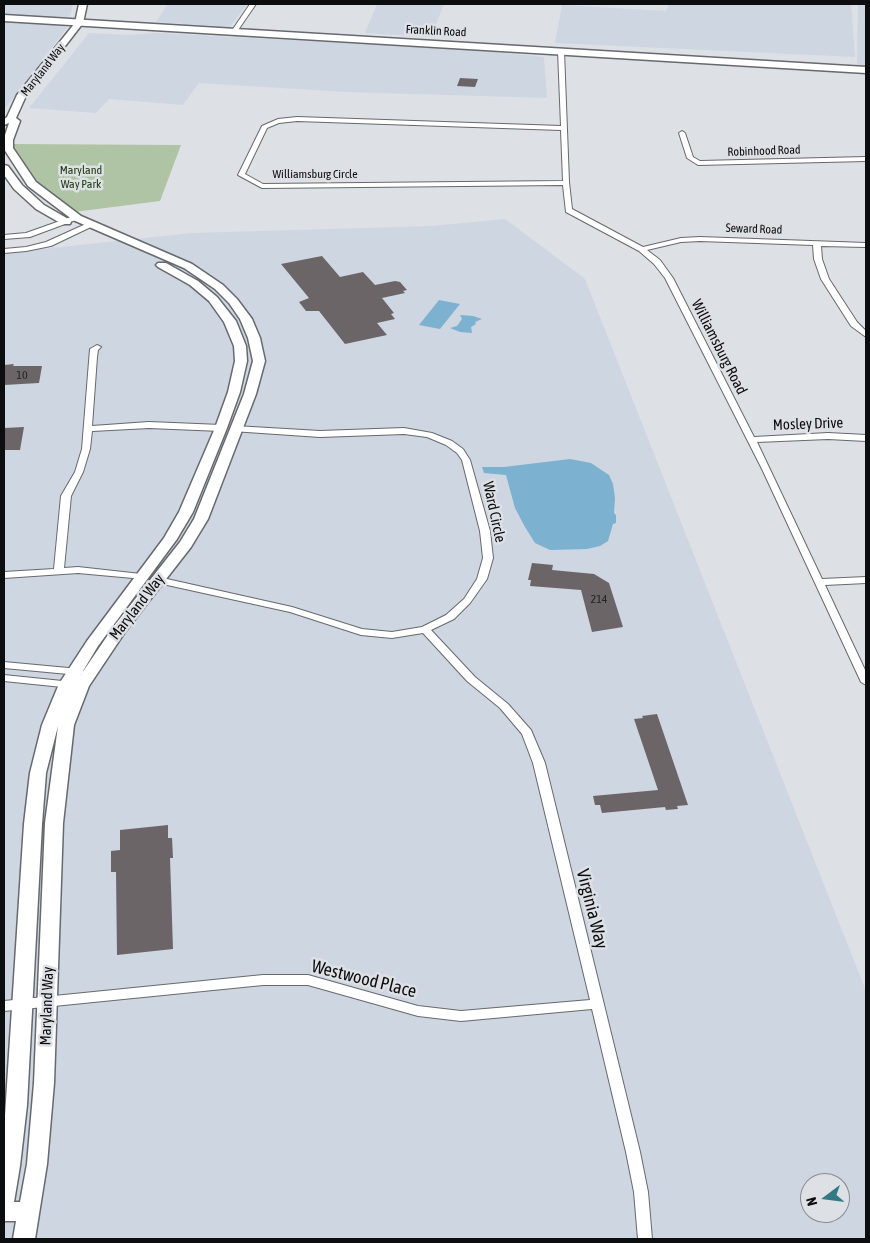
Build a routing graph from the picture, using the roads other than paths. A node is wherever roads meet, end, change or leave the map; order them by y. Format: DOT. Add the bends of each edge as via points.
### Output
graph roads {
  1 [pos="83,4"];
  2 [pos="253,4"];
  3 [pos="4,18"];
  4 [pos="79,23"];
  5 [pos="234,32"];
  6 [pos="561,51"];
  7 [pos="866,70"];
  8 [pos="8,118"];
  9 [pos="563,128"];
  10 [pos="682,133"];
  11 [pos="866,159"];
  12 [pos="18,164"];
  13 [pos="4,167"];
  14 [pos="566,183"];
  15 [pos="66,223"];
  16 [pos="83,224"];
  17 [pos="4,237"];
  18 [pos="817,243"];
  19 [pos="866,245"];
  20 [pos="642,249"];
  21 [pos="4,251"];
  22 [pos="179,262"];
  23 [pos="167,267"];
  24 [pos="219,287"];
  25 [pos="203,291"];
  26 [pos="866,335"];
  27 [pos="97,347"];
  28 [pos="241,361"];
  29 [pos="259,361"];
  30 [pos="87,429"];
  31 [pos="228,429"];
  32 [pos="866,438"];
  33 [pos="751,440"];
  34 [pos="59,570"];
  35 [pos="4,575"];
  36 [pos="141,577"];
  37 [pos="158,580"];
  38 [pos="866,580"];
  39 [pos="819,582"];
  40 [pos="425,629"];
  41 [pos="4,665"];
  42 [pos="4,678"];
  43 [pos="78,679"];
  44 [pos="866,682"];
  45 [pos="32,851"];
  46 [pos="54,862"];
  47 [pos="47,1001"];
  48 [pos="23,1004"];
  49 [pos="597,1004"];
  50 [pos="4,1006"];
  51 [pos="4,1201"];
  52 [pos="29,1211"];
  53 [pos="4,1212"];
  54 [pos="24,1239"];
  55 [pos="646,1239"];
  1 -- 4 [label="main road"];
  2 -- 5 [label="street"];
  3 -- 4 [label="main road, Franklin Road"];
  4 -- 5 [label="main road, Franklin Road"];
  4 -- 8 [label="main road, Maryland Way" via="20,97"];
  5 -- 6 [label="main road, Franklin Road"];
  6 -- 7 [label="main road, Franklin Road"];
  6 -- 9 [label="street, Williamsburg Road"];
  8 -- 12 [label="main road, Maryland Way" via="15,122 8,148"];
  9 -- 14 [label="street, Williamsburg Road"];
  9 -- 14 [label="street, Williamsburg Circle" via="287,120 264,127 241,175 262,186"];
  10 -- 11 [label="street, Robinhood Road" via="690,158 708,164"];
  12 -- 13 [label="main road"];
  12 -- 16 [label="main road, Maryland Way" via="32,184"];
  13 -- 15 [label="main road, Maryland Way" via="18,187 40,207"];
  14 -- 20 [label="street, Williamsburg Road" via="569,210"];
  15 -- 16 [label="main road, Maryland Way"];
  15 -- 17 [label="street" via="27,235"];
  16 -- 21 [label="street" via="48,244"];
  16 -- 22 [label="main road, Maryland Way"];
  16 -- 23 [label="main road, Maryland Way"];
  18 -- 19 [label="street, Seward Road"];
  18 -- 20 [label="street, Seward Road" via="700,239"];
  18 -- 26 [label="street" via="825,279 854,324"];
  20 -- 33 [label="street, Williamsburg Road" via="669,278"];
  22 -- 23 [label="main road"];
  22 -- 24 [label="main road, Maryland Way"];
  23 -- 25 [label="main road, Maryland Way"];
  24 -- 25 [label="main road"];
  24 -- 29 [label="main road, Maryland Way" via="246,319"];
  25 -- 28 [label="main road, Maryland Way" via="230,321 240,346"];
  27 -- 30 [label="street" via="93,357"];
  28 -- 29 [label="main road"];
  28 -- 31 [label="main road, Maryland Way"];
  29 -- 31 [label="main road, Maryland Way" via="250,394"];
  30 -- 31 [label="street, Ward Circle" via="149,425"];
  30 -- 34 [label="street" via="86,449 79,472 66,496"];
  31 -- 36 [label="main road, Maryland Way" via="186,512"];
  31 -- 37 [label="main road, Maryland Way" via="201,519"];
  31 -- 40 [label="street, Ward Circle" via="320,434 404,430 437,437 460,451 468,464 484,525 487,563 478,588 467,601 450,617"];
  32 -- 33 [label="street, Mosley Drive" via="828,436"];
  33 -- 39 [label="street, Williamsburg Road"];
  34 -- 35 [label="street"];
  34 -- 36 [label="street"];
  36 -- 37 [label="main road"];
  36 -- 43 [label="main road, Maryland Way" via="99,633"];
  37 -- 40 [label="street, Ward Circle" via="292,610 361,632 392,635"];
  37 -- 43 [label="main road, Maryland Way"];
  38 -- 39 [label="street"];
  39 -- 44 [label="street, Williamsburg Road"];
  40 -- 49 [label="street, Virginia Way" via="527,733 540,763"];
  41 -- 43 [label="street"];
  42 -- 43 [label="street"];
  43 -- 45 [label="main road, Maryland Way" via="50,725 38,773"];
  43 -- 46 [label="main road, Maryland Way" via="59,771"];
  45 -- 46 [label="main road"];
  45 -- 48 [label="main road, Maryland Way"];
  46 -- 47 [label="main road, Maryland Way"];
  47 -- 48 [label="street, Westwood Place"];
  47 -- 49 [label="street, Westwood Place" via="263,980 308,980 418,1011 461,1016"];
  47 -- 52 [label="main road, Maryland Way" via="42,1116"];
  48 -- 50 [label="street, Westwood Place"];
  48 -- 51 [label="main road, Maryland Way" via="17,1105"];
  49 -- 55 [label="street, Virginia Way" via="638,1175"];
  52 -- 53 [label="main road"];
  52 -- 54 [label="main road, Maryland Way"];
}
